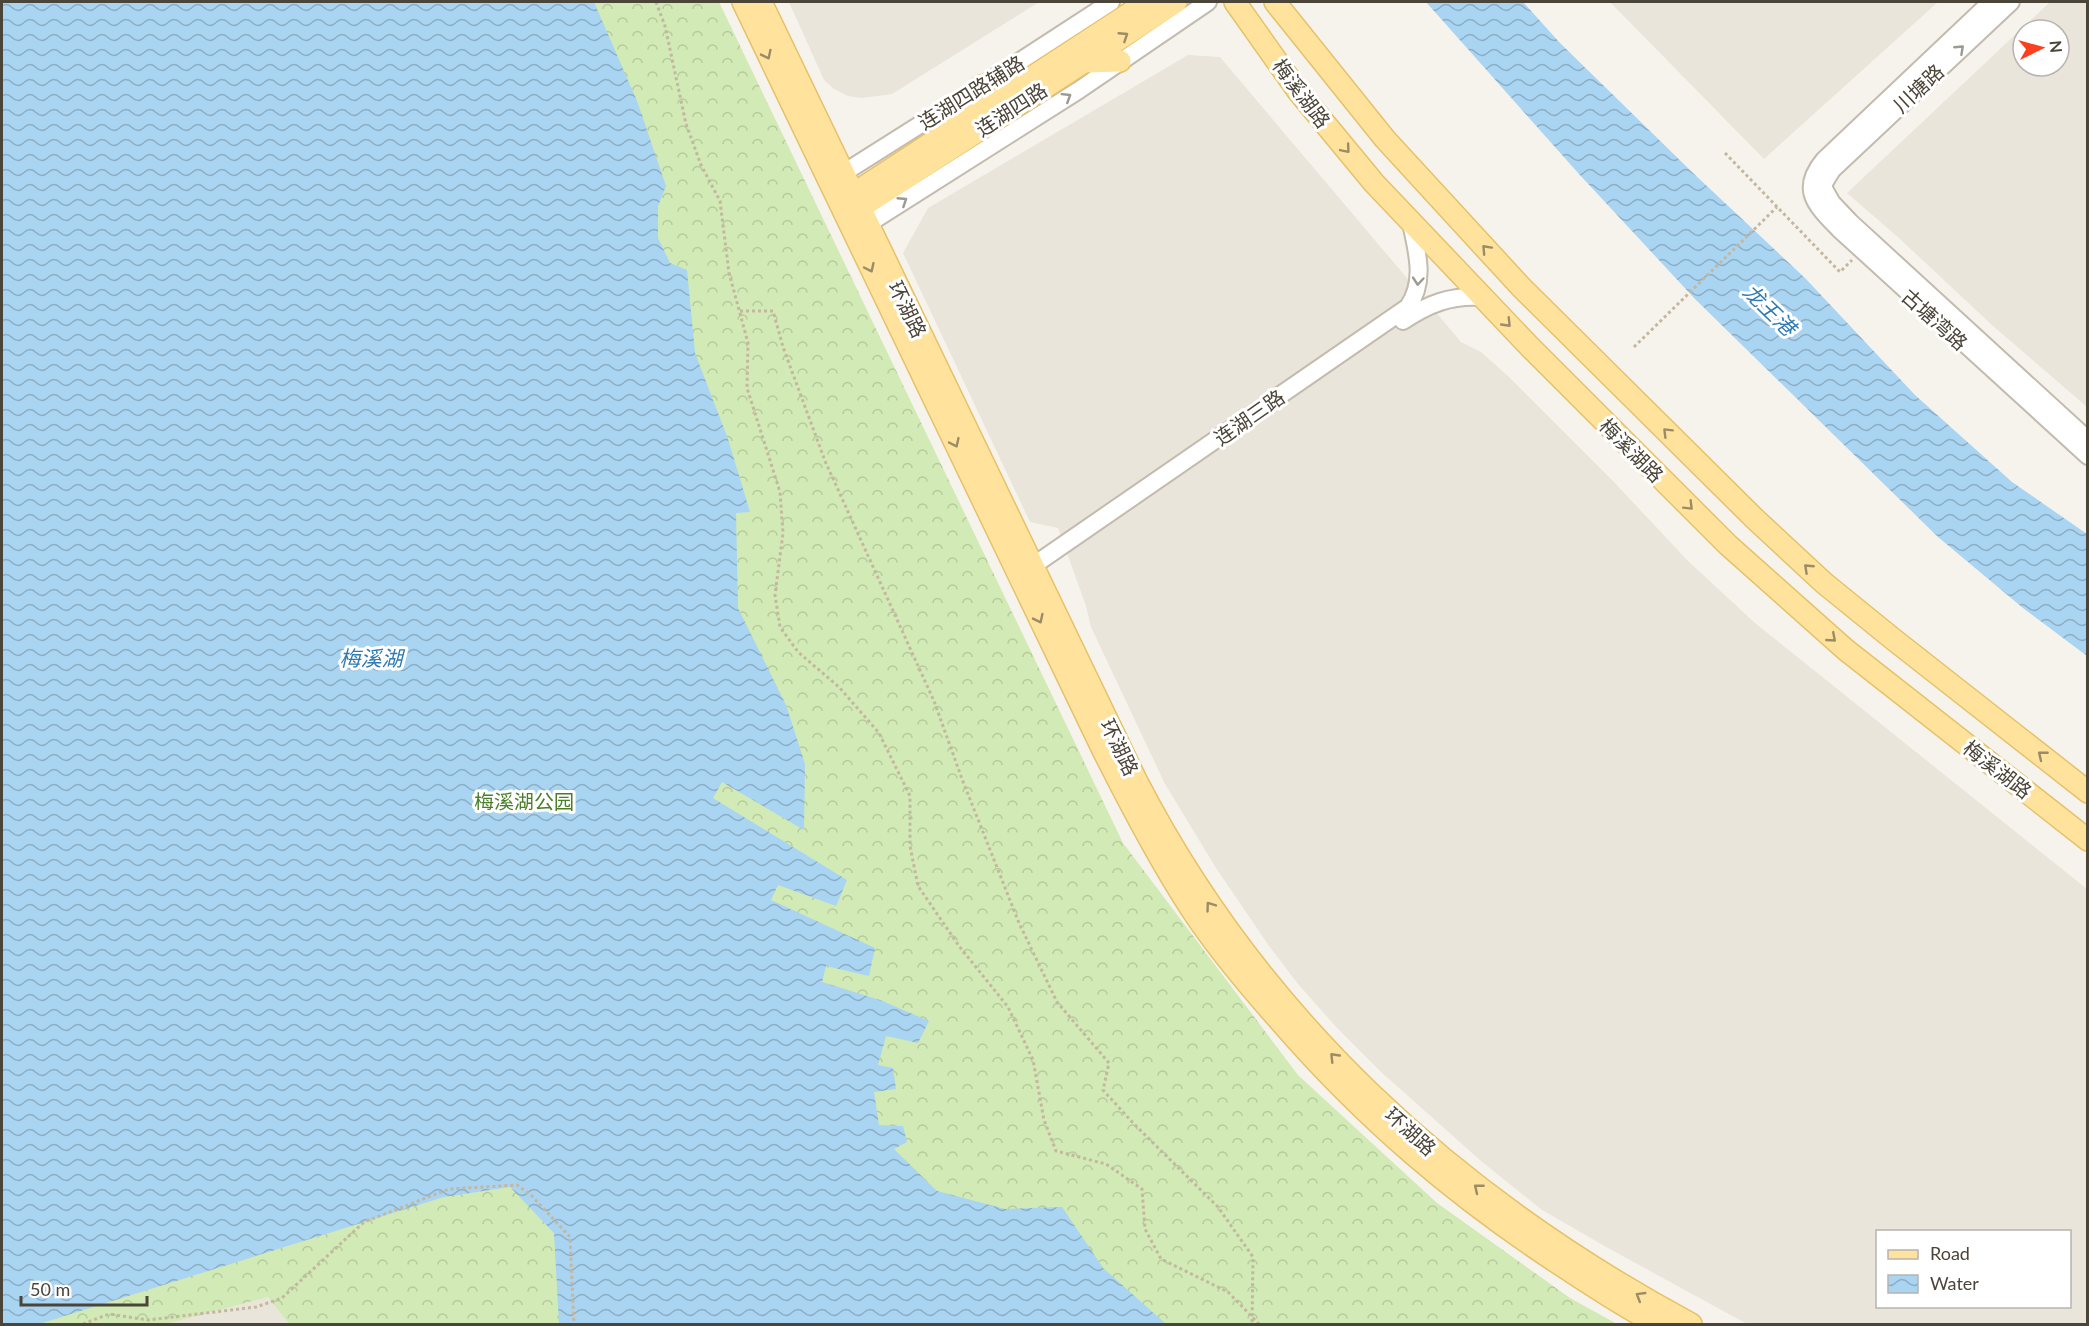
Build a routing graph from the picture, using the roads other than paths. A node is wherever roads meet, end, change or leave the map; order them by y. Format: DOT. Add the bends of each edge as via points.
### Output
graph roads {
  1 [pos="743,2"];
  2 [pos="761,2"];
  3 [pos="1111,2"];
  4 [pos="1147,2"];
  5 [pos="1176,2"];
  6 [pos="1208,2"];
  7 [pos="1235,2"];
  8 [pos="1275,2"];
  9 [pos="1991,2"];
  10 [pos="2011,2"];
  11 [pos="1084,62"];
  12 [pos="1120,62"];
  13 [pos="981,86"];
  14 [pos="973,116"];
  15 [pos="1822,172"];
  16 [pos="836,177"];
  17 [pos="854,213"];
  18 [pos="1411,223"];
  19 [pos="1481,297"];
  20 [pos="2088,440"];
  21 [pos="2088,456"];
  22 [pos="1027,575"];
  23 [pos="2088,792"];
  24 [pos="2088,840"];
  25 [pos="1657,1324"];
  26 [pos="1691,1324"];
  1 -- 16 [label="main road, 环湖路, one-way"];
  2 -- 16 [label="main road, 环湖路"];
  3 -- 13 [label="street, 连湖四路辅路"];
  4 -- 14 [label="main road, 连湖四路"];
  11 -- 5 [label="main road, 连湖四路, one-way"];
  6 -- 12 [label="street"];
  7 -- 18 [label="main road, 梅溪湖路, one-way" via="1298,91"];
  23 -- 8 [label="main road, 梅溪湖路, one-way" via="1824,583 1755,519 1521,287 1385,139"];
  9 -- 15 [label="street, 川塘路"];
  15 -- 10 [label="street, 川塘路, one-way"];
  11 -- 12 [label="main road"];
  11 -- 17 [label="main road, 连湖四路"];
  17 -- 12 [label="street, one-way"];
  13 -- 14 [label="main road"];
  13 -- 16 [label="street, 连湖四路辅路"];
  14 -- 17 [label="main road, 连湖四路"];
  15 -- 20 [label="street, 古塘湾路" via="1827,195 1850,222"];
  15 -- 21 [label="street, 古塘湾路" via="1814,174 1811,189 1830,220"];
  16 -- 17 [label="main road, 环湖路"];
  17 -- 22 [label="main road, 环湖路"];
  18 -- 19 [label="main road, 梅溪湖路"];
  18 -- 22 [label="street, 连湖三路, one-way" via="1419,284 1408,307"];
  19 -- 22 [label="street, 连湖三路" via="1448,298 1414,313"];
  19 -- 24 [label="main road, 梅溪湖路, one-way" via="1728,545 1784,596 1846,650"];
  22 -- 25 [label="main road, 环湖路, one-way" via="1142,827 1191,909 1262,1000 1323,1070 1393,1138 1454,1189 1520,1238"];
  26 -- 22 [label="main road, 环湖路, one-way" via="1591,1267 1503,1207 1390,1114 1308,1030 1229,932 1174,851"];
}
